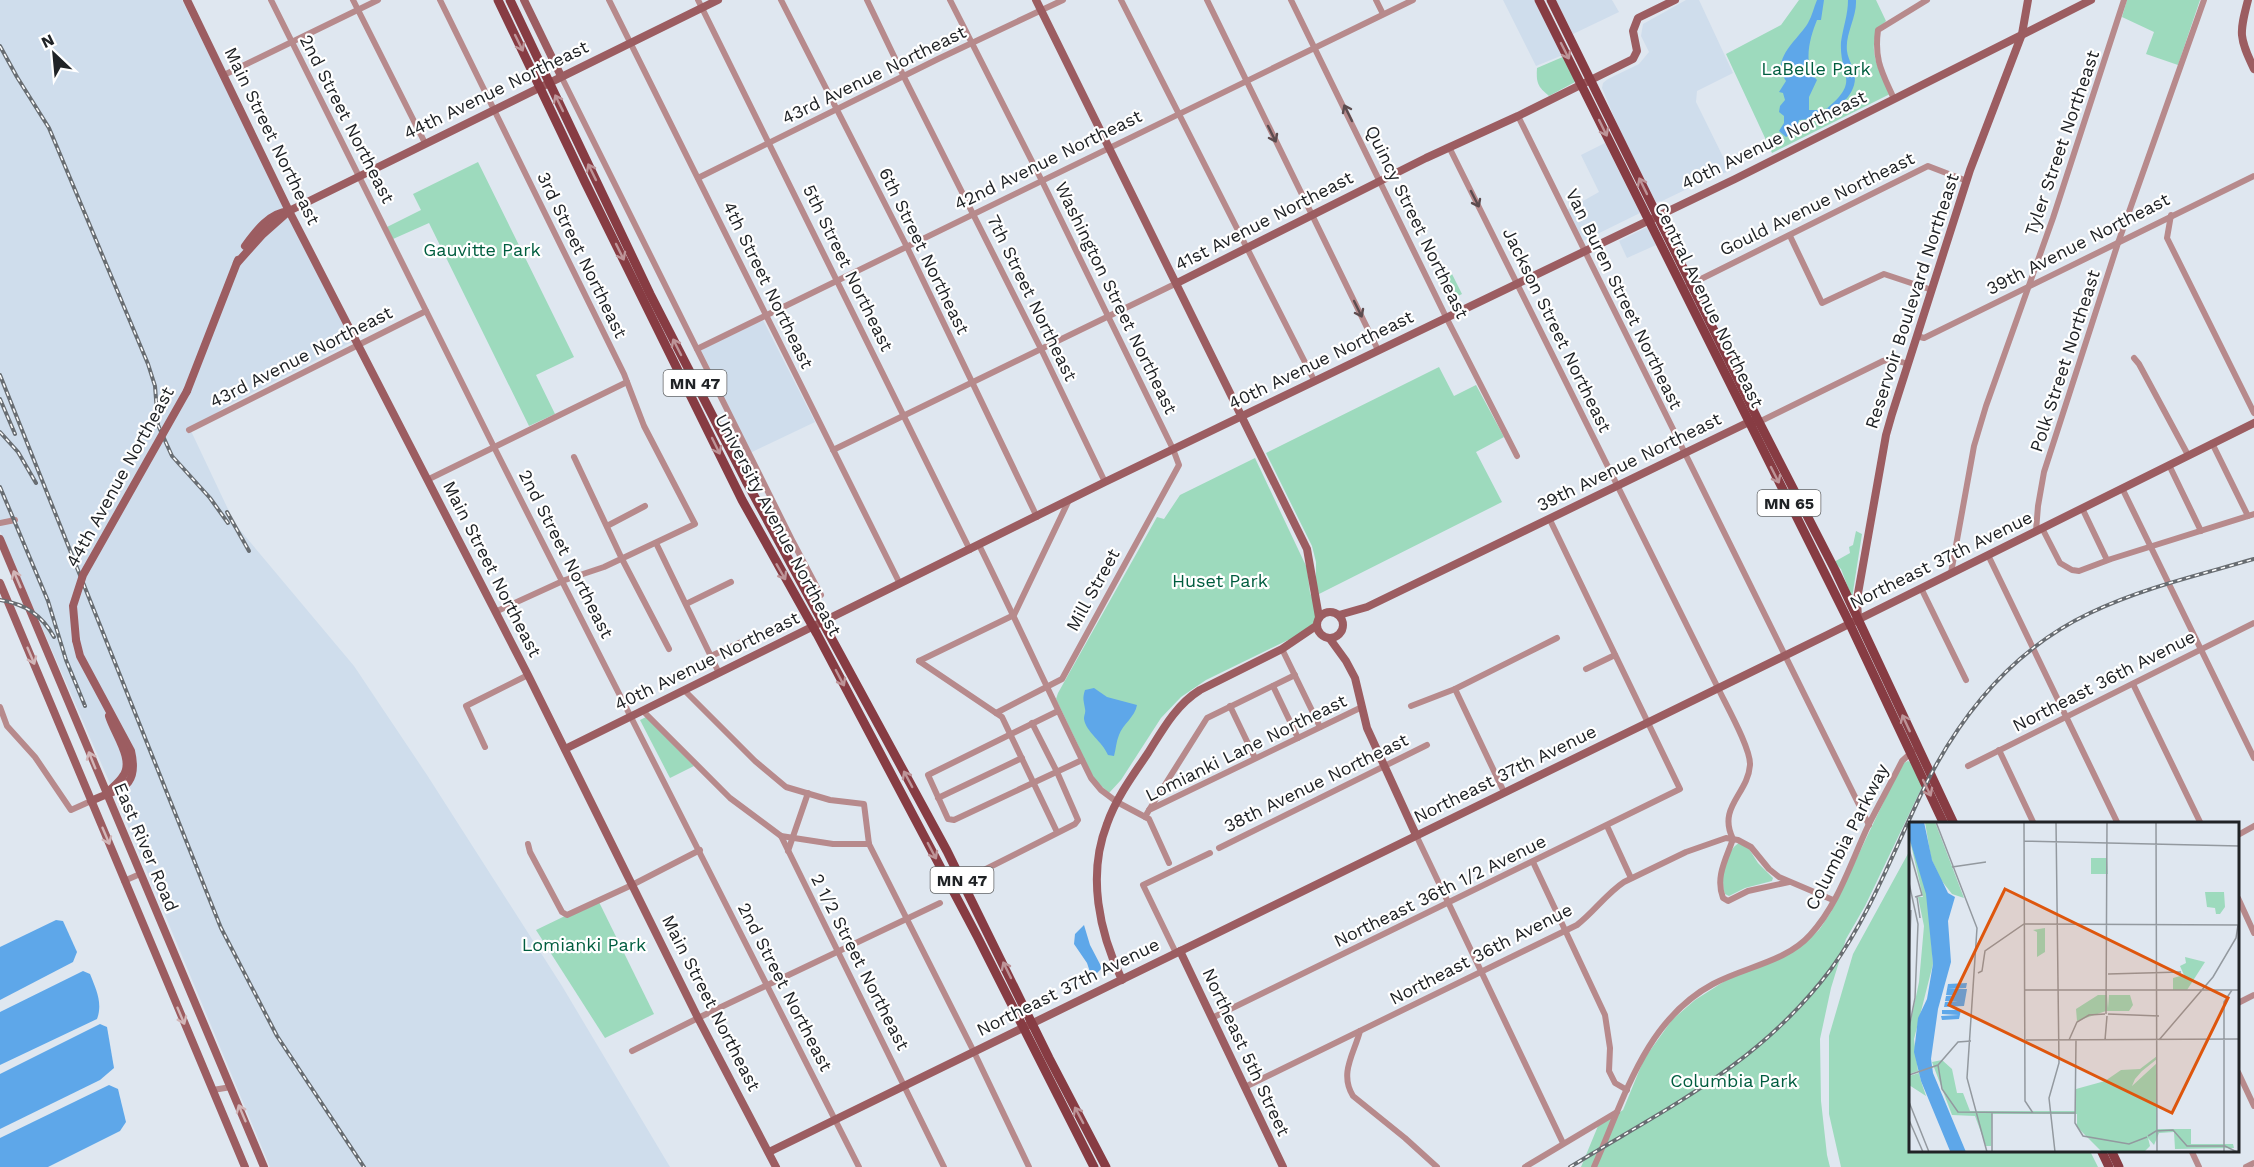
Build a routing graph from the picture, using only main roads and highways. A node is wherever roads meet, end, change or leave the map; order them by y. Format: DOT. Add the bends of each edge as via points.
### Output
graph roads {
  1 [pos="498,0"];
  2 [pos="510,0"];
  3 [pos="1539,0"];
  4 [pos="1551,0"];
  5 [pos="1553,15"];
  6 [pos="544,84"];
  7 [pos="1687,286"];
  8 [pos="1795,515"];
  9 [pos="1820,540"];
  10 [pos="1809,542"];
  11 [pos="1835,570"];
  12 [pos="1854,621"];
  13 [pos="817,624"];
  14 [pos="1914,750"];
  15 [pos="1943,822"];
  16 [pos="1953,822"];
  17 [pos="2102,1152"];
  18 [pos="2112,1152"];
  19 [pos="1094,1167"];
  20 [pos="1106,1167"];
  21 [pos="2109,1167"];
  22 [pos="2119,1167"];
  1 -- 6 [label="main road, University Avenue Northeast / MN 47, one-way"];
  2 -- 6 [label="main road, University Avenue Northeast / MN 47"];
  3 -- 5 [label="main road, Central Avenue Northeast / MN 65"];
  4 -- 5 [label="main road, Central Avenue Northeast / MN 65"];
  5 -- 7 [label="main road, Central Avenue Northeast / MN 65"];
  6 -- 13 [label="main road, University Avenue Northeast / MN 47" via="742,500"];
  7 -- 8 [label="main road, Central Avenue Northeast / MN 65, one-way"];
  7 -- 9 [label="main road, Central Avenue Northeast / MN 65"];
  8 -- 9 [label="main road" via="1813,539"];
  8 -- 10 [label="main road, Central Avenue Northeast / MN 65"];
  9 -- 11 [label="main road, Central Avenue Northeast / MN 65"];
  10 -- 11 [label="main road"];
  10 -- 12 [label="main road, Central Avenue Northeast / MN 65"];
  11 -- 12 [label="main road, Central Avenue Northeast / MN 65"];
  12 -- 14 [label="main road, MN 65"];
  13 -- 19 [label="main road, University Avenue Northeast / MN 47, one-way"];
  20 -- 13 [label="main road, University Avenue Northeast / MN 47, one-way" via="947,851"];
  14 -- 15 [label="main road, MN 65, one-way"];
  14 -- 16 [label="main road, MN 65"];
  17 -- 21 [label="main road"];
  18 -- 22 [label="main road"];
}
